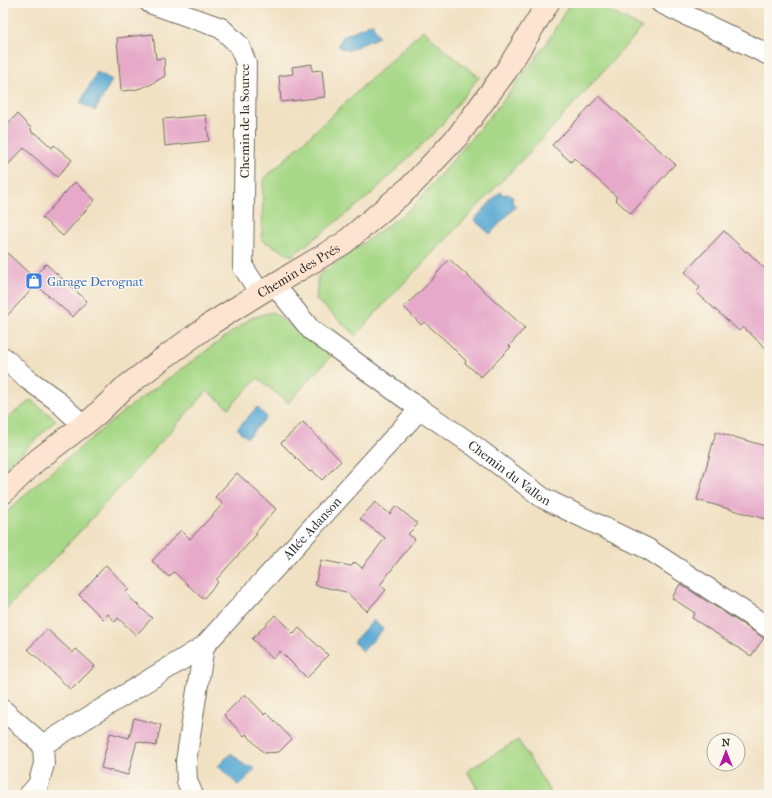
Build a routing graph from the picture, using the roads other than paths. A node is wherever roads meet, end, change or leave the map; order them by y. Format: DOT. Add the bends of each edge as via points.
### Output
graph roads {
  1 [pos="150,3"];
  2 [pos="548,3"];
  3 [pos="661,3"];
  4 [pos="769,55"];
  5 [pos="267,289"];
  6 [pos="3,357"];
  7 [pos="420,409"];
  8 [pos="83,425"];
  9 [pos="3,493"];
  10 [pos="769,628"];
  11 [pos="204,646"];
  12 [pos="3,710"];
  13 [pos="43,745"];
  14 [pos="29,795"];
  15 [pos="192,795"];
  1 -- 5 [label="street, Chemin de la Source" via="221,28 239,45 246,63 242,267"];
  2 -- 5 [label="street, Chemin des Prés" via="502,77 458,136 411,186 344,242"];
  3 -- 4 [label="street"];
  5 -- 7 [label="street, Chemin du Vallon" via="282,294 311,330"];
  5 -- 8 [label="street, Chemin des Prés" via="212,323 165,357 124,388"];
  6 -- 8 [label="street"];
  7 -- 10 [label="street, Chemin du Vallon" via="543,498 648,549"];
  7 -- 11 [label="street, Allée Adanson"];
  8 -- 9 [label="street, Chemin des Prés" via="36,461"];
  11 -- 13 [label="street, Allée Adanson"];
  11 -- 15 [label="street" via="186,761 187,781"];
  12 -- 13 [label="street"];
  13 -- 14 [label="street" via="44,764 38,785"];
}
